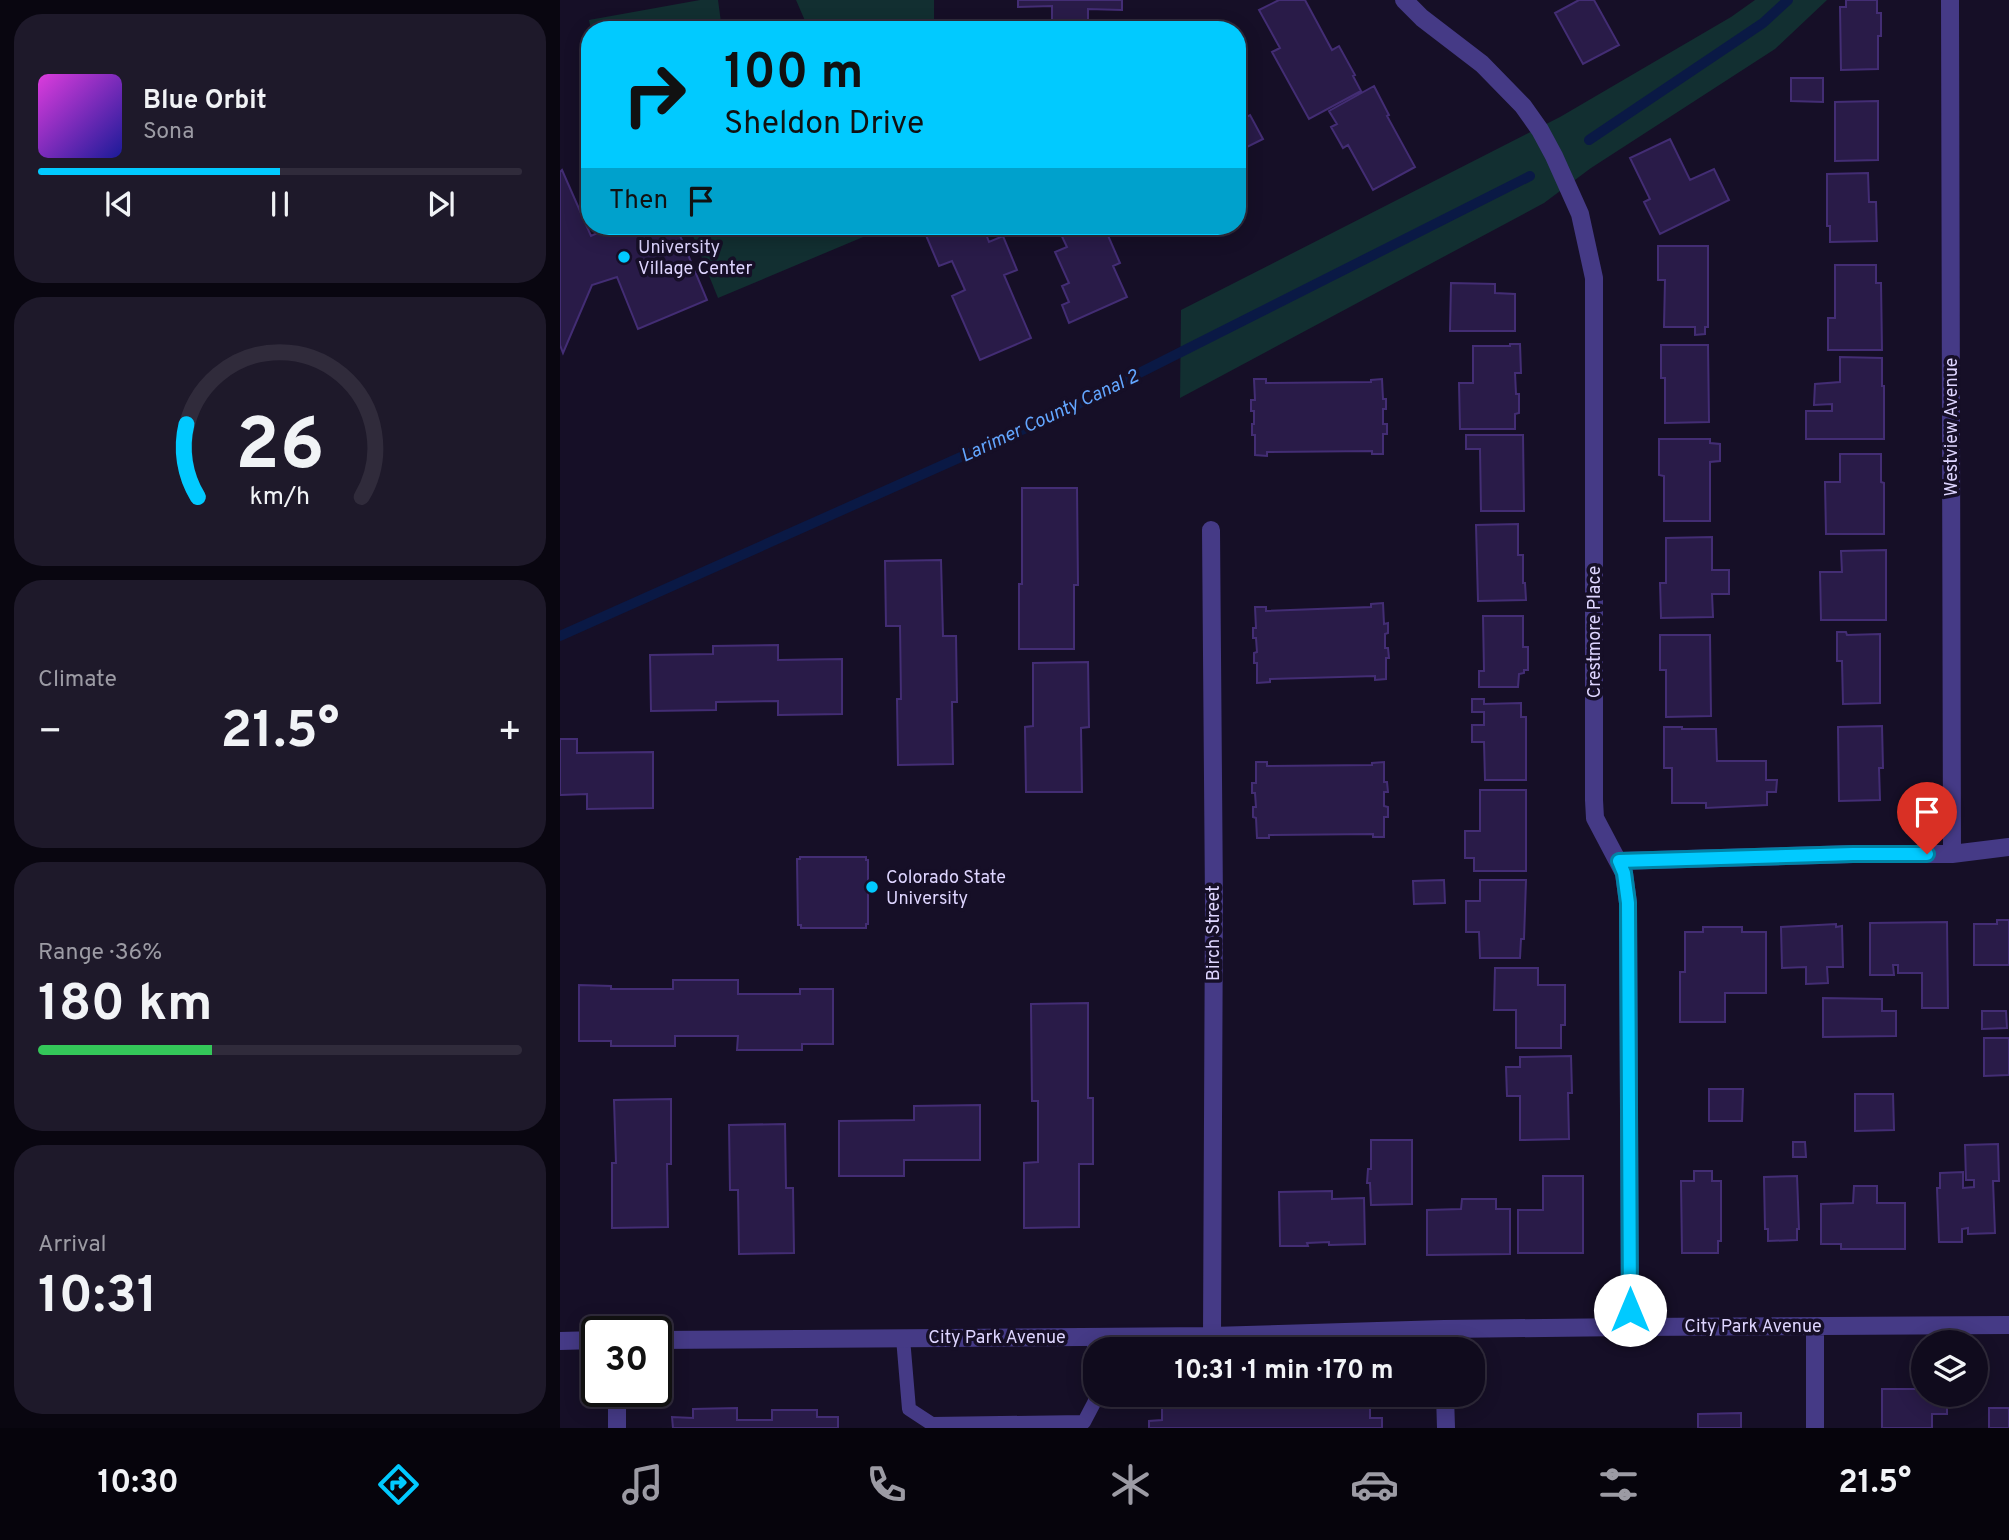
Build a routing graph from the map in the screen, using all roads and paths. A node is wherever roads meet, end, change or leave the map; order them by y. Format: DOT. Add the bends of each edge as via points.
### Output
graph roads {
  1 [pos="1404,0"];
  2 [pos="1950,0"];
  3 [pos="1211,530"];
  4 [pos="2009,846"];
  5 [pos="1952,854"];
  6 [pos="1619,861"];
  7 [pos="2009,1325"];
  8 [pos="1815,1326"];
  9 [pos="1630,1327"];
  10 [pos="1444,1329"];
  11 [pos="1212,1336"];
  12 [pos="1083,1337"];
  13 [pos="1094,1337"];
  14 [pos="1444,1337"];
  15 [pos="902,1338"];
  16 [pos="581,1340"];
  17 [pos="672,1340"];
  18 [pos="560,1341"];
  19 [pos="617,1407"];
  20 [pos="1093,1407"];
  21 [pos="1445,1407"];
  22 [pos="617,1428"];
  23 [pos="1446,1428"];
  24 [pos="1815,1428"];
  1 -- 6 [label="street, Crestmore Place" via="1482,64 1523,106 1554,156 1580,214 1594,278 1595,818"];
  2 -- 5 [label="street, Westview Avenue"];
  3 -- 11 [label="street, Birch Street"];
  4 -- 5 [label="street"];
  5 -- 6 [label="street"];
  6 -- 9 [label="street, Crestmore Place" via="1628,903"];
  7 -- 8 [label="street, City Park Avenue"];
  8 -- 9 [label="street, City Park Avenue"];
  8 -- 24 [label="street"];
  9 -- 10 [label="street, City Park Avenue"];
  10 -- 11 [label="street, City Park Avenue"];
  10 -- 14 [label="street"];
  11 -- 13 [label="street, City Park Avenue"];
  12 -- 15 [label="street, City Park Avenue"];
  15 -- 17 [label="street, City Park Avenue"];
  15 -- 20 [label="lane" via="909,1409 932,1424 1084,1422"];
  16 -- 18 [label="street"];
  19 -- 22 [label="street"];
  21 -- 23 [label="street"];
}
